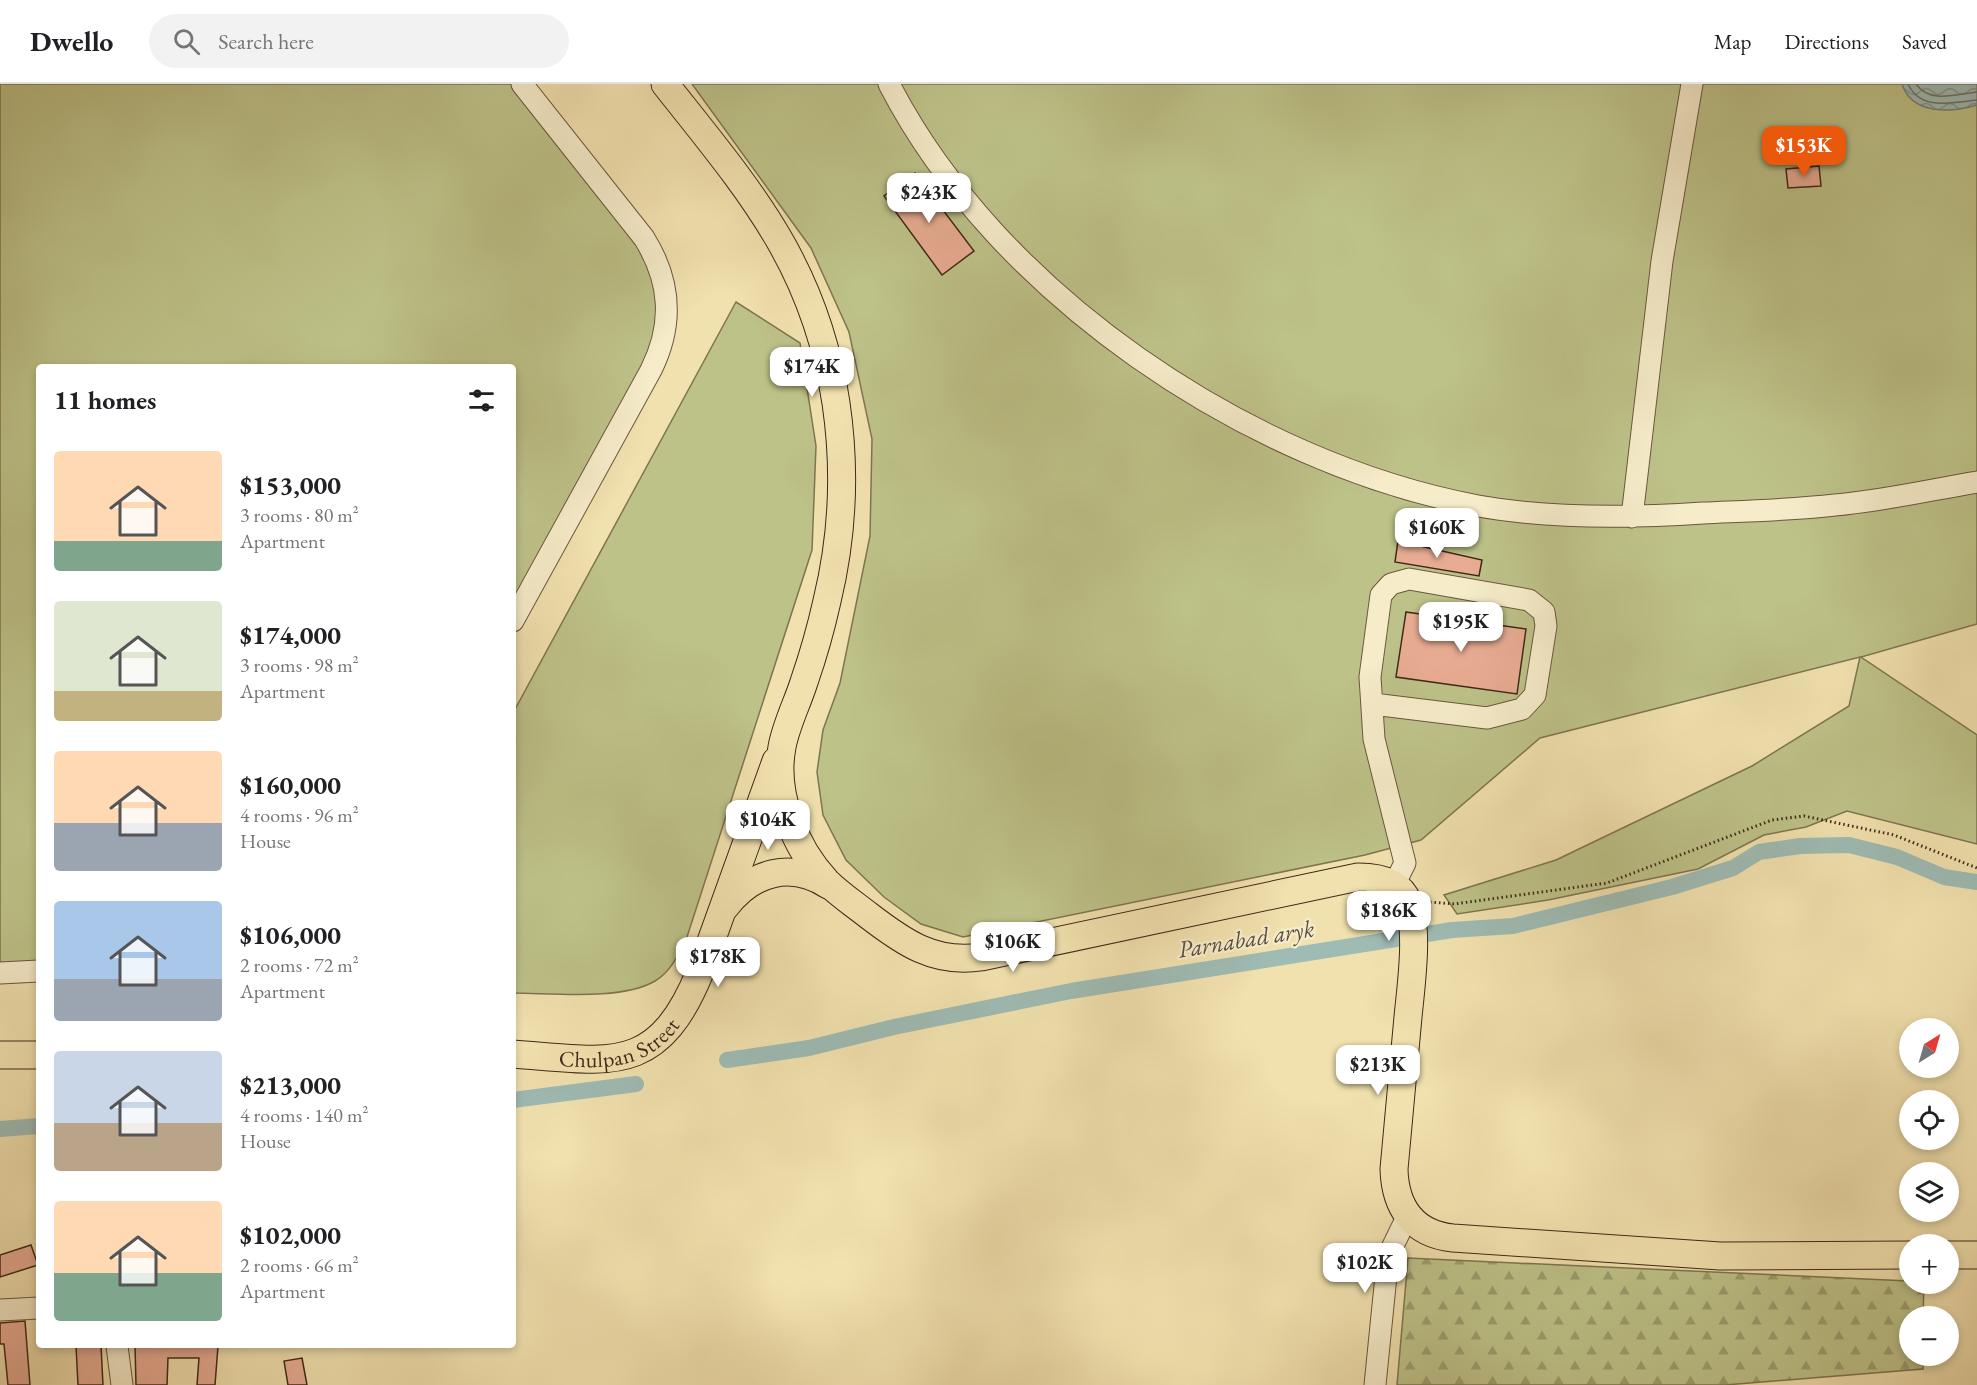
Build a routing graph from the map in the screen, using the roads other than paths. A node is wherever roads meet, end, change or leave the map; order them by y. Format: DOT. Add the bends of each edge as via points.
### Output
graph roads {
  1 [pos="522,84"];
  2 [pos="665,84"];
  3 [pos="889,84"];
  4 [pos="1692,84"];
  5 [pos="1977,482"];
  6 [pos="1632,518"];
  7 [pos="516,616"];
  8 [pos="1373,704"];
  9 [pos="782,744"];
  10 [pos="834,889"];
  11 [pos="1404,903"];
  12 [pos="722,912"];
  13 [pos="36,971"];
  14 [pos="0,973"];
  15 [pos="516,1054"];
  16 [pos="0,1055"];
  17 [pos="36,1055"];
  18 [pos="1407,1217"];
  19 [pos="1899,1255"];
  20 [pos="1959,1255"];
  21 [pos="1977,1255"];
  22 [pos="36,1308"];
  23 [pos="0,1310"];
  24 [pos="117,1348"];
  25 [pos="122,1385"];
  26 [pos="1375,1385"];
  1 -- 7 [label="street" via="644,238 660,266 668,312 662,343 648,377"];
  2 -- 9 [label="main road, Chulpan Street" via="756,199 800,274 819,327 836,401 843,483 835,564 804,682"];
  3 -- 6 [label="street" via="920,139 1014,255 1137,357 1210,403 1344,468 1413,491 1480,506"];
  4 -- 6 [label="street" via="1662,261"];
  5 -- 6 [label="street" via="1836,505"];
  8 -- 8 [label="street" via="1487,718 1522,709 1535,695 1546,626 1544,612 1528,600 1409,579 1391,584 1381,595 1370,677"];
  8 -- 11 [label="street" via="1374,739 1405,862"];
  9 -- 10 [label="main road" via="782,784 790,823 814,866"];
  9 -- 12 [label="main road, Chulpan Street"];
  10 -- 11 [label="main road" via="910,946 929,954 961,959 1358,877 1382,879"];
  10 -- 12 [label="main road" via="803,873 772,873 743,888"];
  11 -- 18 [label="main road" via="1413,961 1394,1169 1396,1194"];
  12 -- 15 [label="main road, Chulpan Street" via="688,1002 670,1027 648,1047 627,1057 605,1060"];
  13 -- 14 [label="street"];
  16 -- 17 [label="main road"];
  18 -- 19 [label="main road" via="1429,1233 1453,1238 1720,1256"];
  18 -- 26 [label="street" via="1388,1256"];
  20 -- 21 [label="main road"];
  22 -- 23 [label="street"];
  24 -- 25 [label="street"];
}
